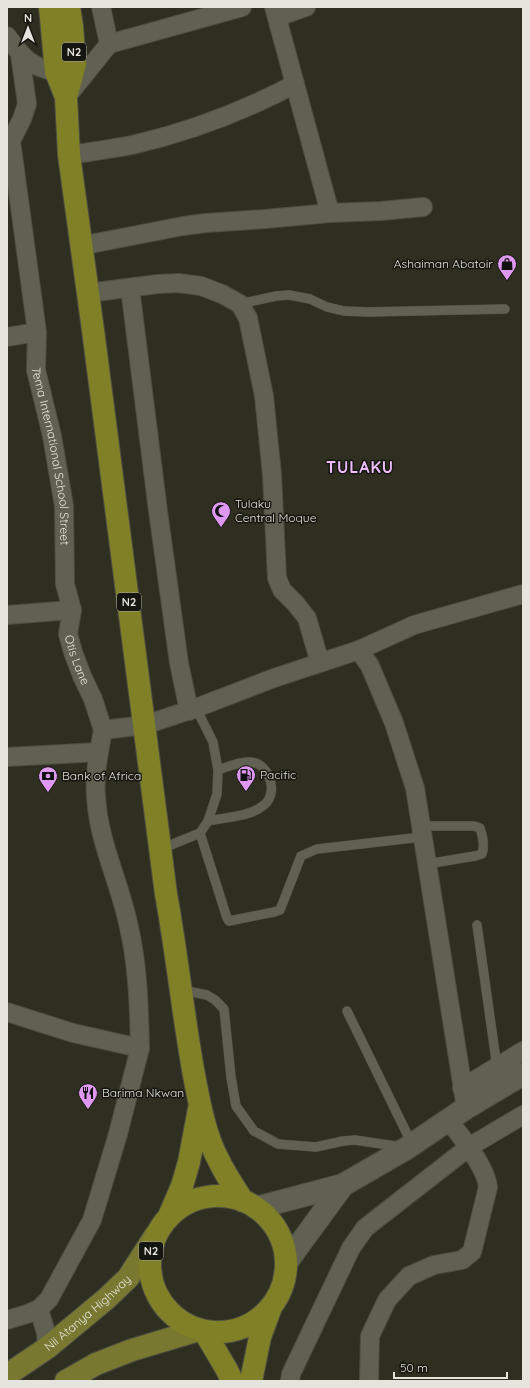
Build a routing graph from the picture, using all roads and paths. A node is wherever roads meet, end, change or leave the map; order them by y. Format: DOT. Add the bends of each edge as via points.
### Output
graph roads {
  1 [pos="50,7"];
  2 [pos="68,7"];
  3 [pos="101,7"];
  4 [pos="242,7"];
  5 [pos="306,7"];
  6 [pos="275,12"];
  7 [pos="7,36"];
  8 [pos="109,44"];
  9 [pos="20,54"];
  10 [pos="56,72"];
  11 [pos="295,84"];
  12 [pos="66,97"];
  13 [pos="69,155"];
  14 [pos="423,207"];
  15 [pos="330,213"];
  16 [pos="80,246"];
  17 [pos="130,288"];
  18 [pos="88,293"];
  19 [pos="240,304"];
  20 [pos="504,309"];
  21 [pos="37,332"];
  22 [pos="7,337"];
  23 [pos="523,594"];
  24 [pos="72,610"];
  25 [pos="7,615"];
  26 [pos="358,650"];
  27 [pos="320,663"];
  28 [pos="193,709"];
  29 [pos="145,725"];
  30 [pos="103,730"];
  31 [pos="99,752"];
  32 [pos="7,757"];
  33 [pos="218,770"];
  34 [pos="208,821"];
  35 [pos="422,831"];
  36 [pos="200,834"];
  37 [pos="161,849"];
  38 [pos="427,864"];
  39 [pos="477,925"];
  40 [pos="180,990"];
  41 [pos="347,1011"];
  42 [pos="7,1012"];
  43 [pos="140,1048"];
  44 [pos="523,1051"];
  45 [pos="497,1066"];
  46 [pos="523,1074"];
  47 [pos="459,1105"];
  48 [pos="200,1106"];
  49 [pos="523,1115"];
  50 [pos="410,1146"];
  51 [pos="469,1147"];
  52 [pos="343,1185"];
  53 [pos="249,1204"];
  54 [pos="169,1216"];
  55 [pos="155,1236"];
  56 [pos="286,1263"];
  57 [pos="272,1305"];
  58 [pos="39,1309"];
  59 [pos="7,1320"];
  60 [pos="202,1331"];
  61 [pos="47,1348"];
  62 [pos="7,1375"];
  63 [pos="66,1381"];
  64 [pos="232,1381"];
  65 [pos="251,1381"];
  66 [pos="290,1381"];
  67 [pos="369,1381"];
  1 -- 10 [label="highway, N2"];
  2 -- 12 [label="highway, N2" via="75,64"];
  3 -- 8 [label="street"];
  4 -- 8 [label="street"];
  5 -- 6 [label="street"];
  6 -- 11 [label="street"];
  7 -- 9 [label="street"];
  8 -- 12 [label="street"];
  9 -- 10 [label="street" via="43,69"];
  9 -- 21 [label="street, Tema International School Street" via="27,104 11,141"];
  10 -- 12 [label="highway, N2"];
  11 -- 13 [label="street" via="224,117 178,133 132,145"];
  11 -- 15 [label="street"];
  12 -- 13 [label="highway, N2"];
  13 -- 16 [label="highway, N2"];
  14 -- 15 [label="street"];
  15 -- 16 [label="street" via="183,226"];
  16 -- 18 [label="highway, N2"];
  17 -- 18 [label="street"];
  17 -- 19 [label="street" via="178,283 201,286"];
  17 -- 28 [label="street" via="178,655"];
  18 -- 29 [label="highway, N2"];
  19 -- 20 [label="lane" via="289,295 310,299 344,311"];
  19 -- 27 [label="street" via="248,318 264,396 272,475 277,578 282,590 307,618"];
  21 -- 22 [label="street"];
  21 -- 24 [label="street, Tema International School Street" via="36,370 52,436 64,506 65,584"];
  23 -- 26 [label="street" via="414,625"];
  24 -- 25 [label="street"];
  24 -- 30 [label="street, Otis Lane" via="68,634 71,646"];
  26 -- 27 [label="street"];
  26 -- 35 [label="street" via="370,666 394,724 415,788"];
  27 -- 28 [label="street"];
  28 -- 29 [label="street"];
  28 -- 33 [label="lane" via="213,742"];
  29 -- 30 [label="street"];
  29 -- 37 [label="highway, N2"];
  30 -- 31 [label="street"];
  31 -- 32 [label="street"];
  31 -- 43 [label="street" via="96,797 100,831 128,923 136,967"];
  33 -- 34 [label="lane" via="217,794"];
  33 -- 34 [label="lane" via="248,762 260,764 269,774 272,790 265,804 249,814"];
  34 -- 36 [label="lane"];
  35 -- 36 [label="lane" via="317,850 301,856 280,910 229,920 226,918"];
  35 -- 38 [label="street"];
  35 -- 38 [label="lane" via="474,826 480,828 482,835 482,854"];
  36 -- 37 [label="lane"];
  37 -- 40 [label="highway, N2"];
  38 -- 47 [label="street"];
  39 -- 45 [label="lane"];
  40 -- 48 [label="highway, N2"];
  40 -- 50 [label="lane" via="207,995 224,1009 236,1106 254,1131 278,1144 316,1147 355,1140"];
  41 -- 50 [label="lane"];
  42 -- 43 [label="street" via="73,1033"];
  43 -- 58 [label="street" via="92,1220 49,1299"];
  44 -- 45 [label="street"];
  45 -- 47 [label="street"];
  46 -- 47 [label="street"];
  47 -- 50 [label="street"];
  47 -- 51 [label="street"];
  48 -- 53 [label="highway, N2" via="217,1158"];
  48 -- 54 [label="highway, N2" via="189,1162"];
  49 -- 51 [label="street"];
  50 -- 52 [label="street"];
  51 -- 66 [label="street" via="365,1228 351,1248 291,1374"];
  51 -- 67 [label="street" via="487,1179 488,1187 472,1252 462,1260 434,1265 409,1276 387,1300 370,1336"];
  52 -- 53 [label="street"];
  52 -- 56 [label="street"];
  53 -- 54 [label="highway, N2" via="227,1197 211,1196 181,1206"];
  53 -- 56 [label="highway, N2" via="268,1218 278,1232 284,1247"];
  54 -- 55 [label="highway, N2"];
  55 -- 60 [label="highway, N2" via="149,1259 151,1282 161,1304 178,1320"];
  55 -- 61 [label="main road, Nii Atanya Highway" via="128,1278"];
  56 -- 57 [label="highway, N2" via="285,1278"];
  57 -- 60 [label="highway, N2" via="259,1319 242,1328 223,1332"];
  57 -- 65 [label="highway, N2" via="260,1337"];
  58 -- 59 [label="street"];
  58 -- 61 [label="street" via="46,1333"];
  60 -- 63 [label="main road" via="132,1350 96,1364"];
  60 -- 64 [label="highway"];
  61 -- 62 [label="main road, Nii Atanya Highway"];
}
